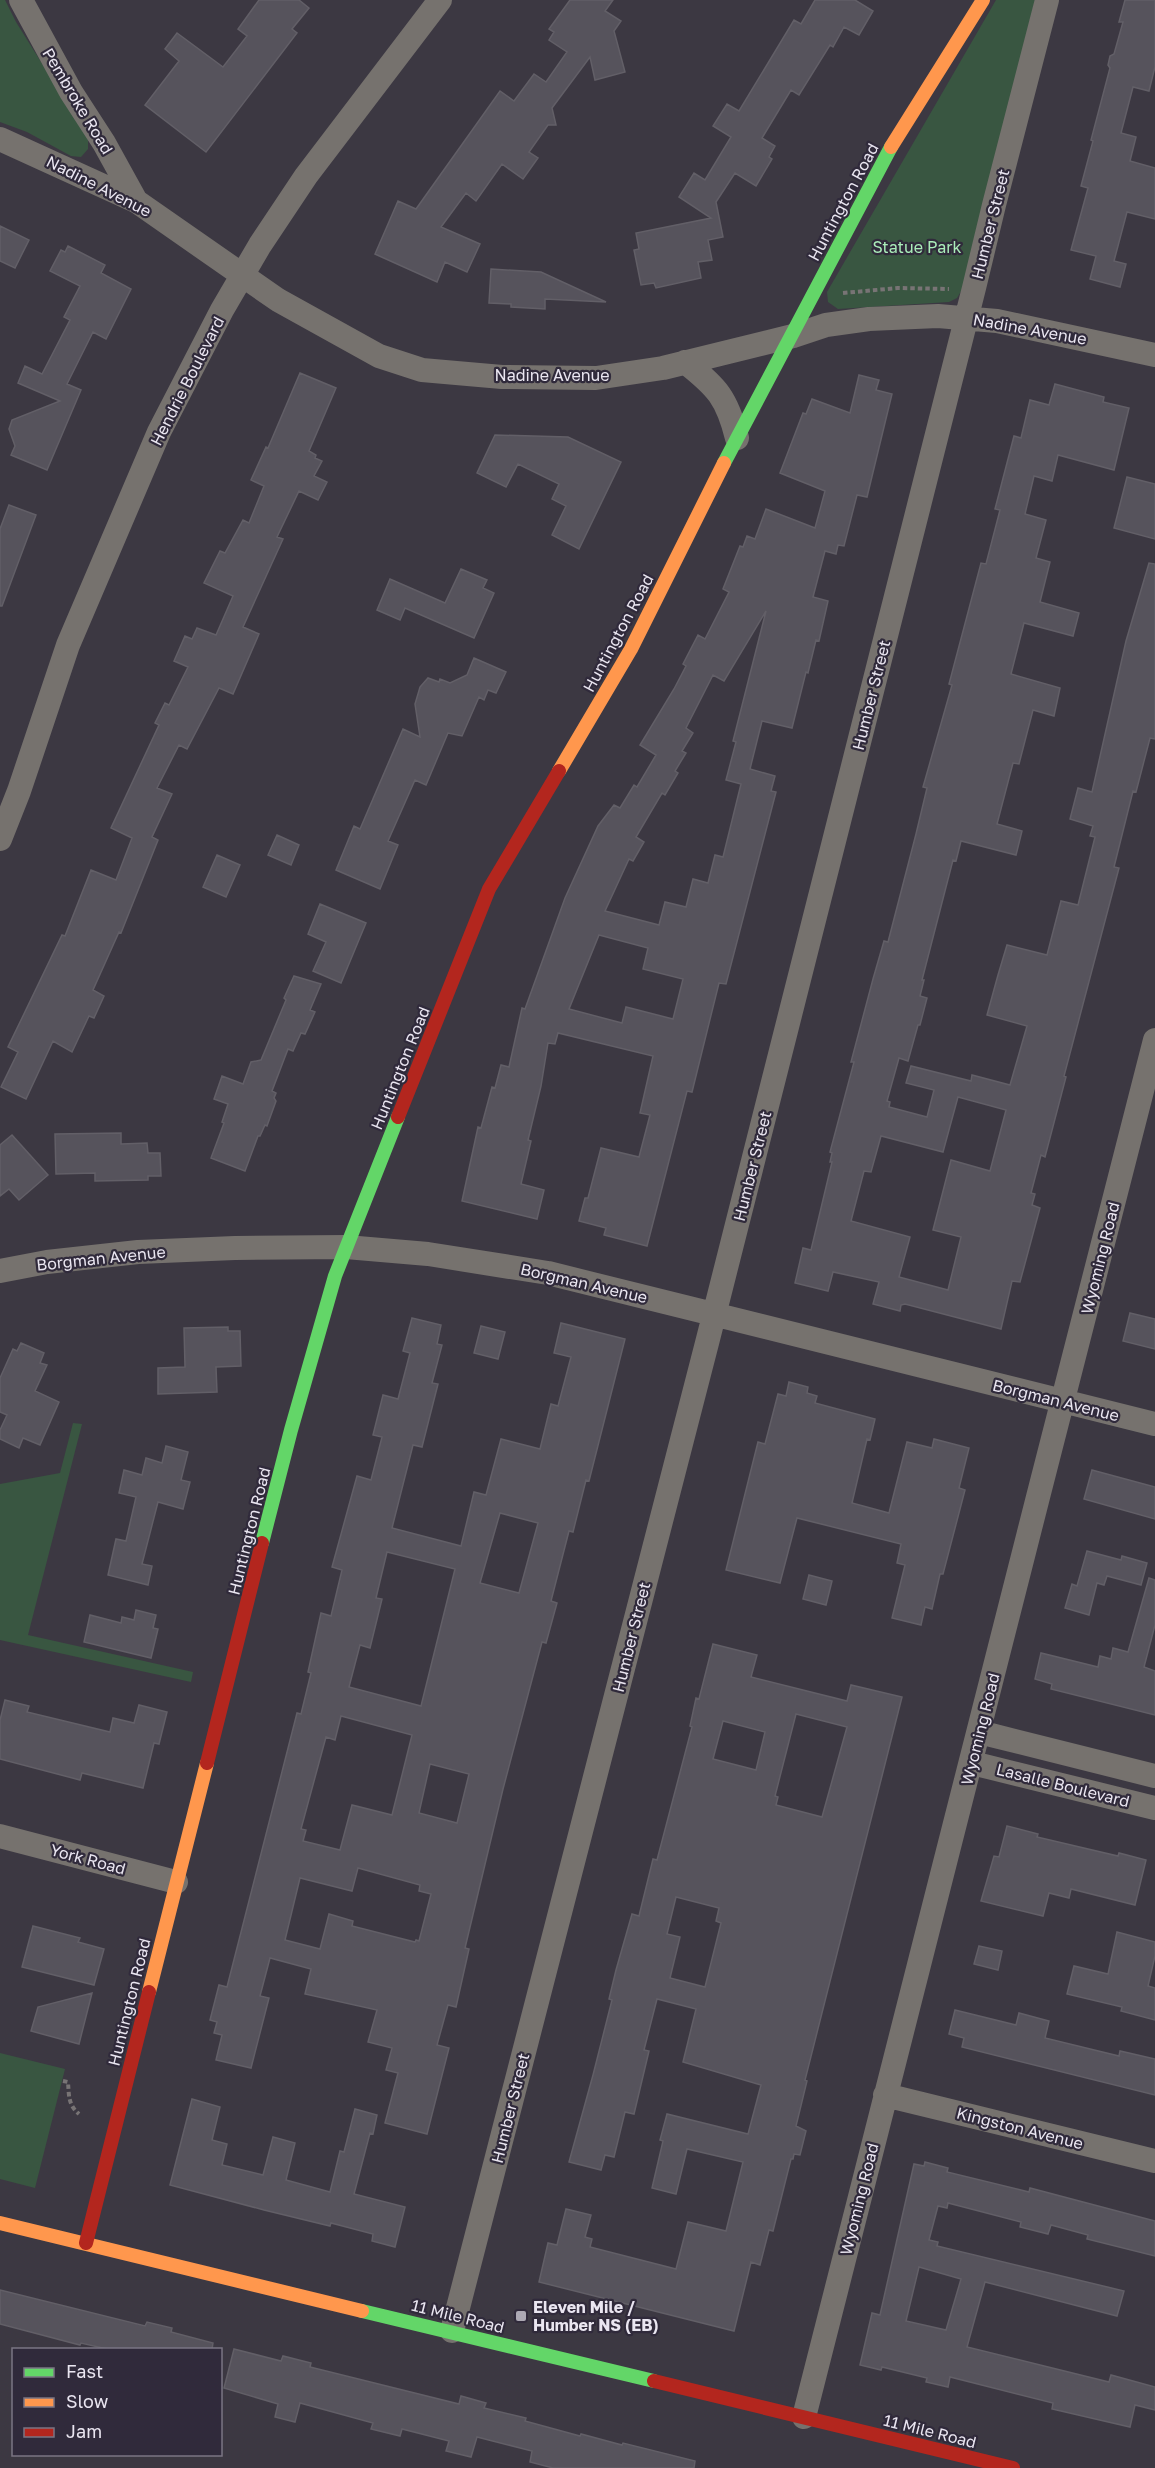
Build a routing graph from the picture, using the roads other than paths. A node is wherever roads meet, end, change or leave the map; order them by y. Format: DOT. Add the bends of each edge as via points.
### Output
graph roads {
  1 [pos="21,0"];
  2 [pos="440,0"];
  3 [pos="983,0"];
  4 [pos="1047,0"];
  5 [pos="0,139"];
  6 [pos="136,201"];
  7 [pos="243,276"];
  8 [pos="966,317"];
  9 [pos="793,336"];
  10 [pos="1155,355"];
  11 [pos="685,362"];
  12 [pos="737,438"];
  13 [pos="7,807"];
  14 [pos="0,839"];
  15 [pos="1155,1040"];
  16 [pos="1152,1066"];
  17 [pos="346,1247"];
  18 [pos="0,1271"];
  19 [pos="714,1314"];
  20 [pos="1064,1402"];
  21 [pos="1155,1424"];
  22 [pos="979,1732"];
  23 [pos="972,1763"];
  24 [pos="1155,1776"];
  25 [pos="1155,1808"];
  26 [pos="0,1836"];
  27 [pos="176,1882"];
  28 [pos="885,2095"];
  29 [pos="1155,2161"];
  30 [pos="0,2223"];
  31 [pos="86,2243"];
  32 [pos="452,2331"];
  33 [pos="804,2417"];
  34 [pos="1013,2468"];
  1 -- 6 [label="street, Pembroke Road"];
  2 -- 7 [label="street, Hendrie Boulevard" via="306,176"];
  3 -- 9 [label="street, Huntington Road" via="881,163"];
  4 -- 8 [label="street, Humber Street"];
  5 -- 6 [label="street, Nadine Avenue"];
  6 -- 7 [label="street, Nadine Avenue"];
  7 -- 11 [label="street, Nadine Avenue" via="332,333 379,356 422,370 502,377 596,378"];
  7 -- 13 [label="street, Hendrie Boulevard" via="150,453 68,645"];
  8 -- 9 [label="street, Nadine Avenue" via="869,319 826,325"];
  8 -- 10 [label="street, Nadine Avenue"];
  8 -- 19 [label="street, Humber Street"];
  9 -- 11 [label="street, Nadine Avenue"];
  9 -- 12 [label="street, Huntington Road"];
  11 -- 12 [label="street" via="711,382 721,396"];
  12 -- 17 [label="street, Huntington Road" via="631,649 489,889"];
  13 -- 14 [label="street, Hendrie Boulevard"];
  15 -- 16 [label="street, Wyoming Road"];
  16 -- 20 [label="street, Wyoming Road"];
  17 -- 18 [label="street, Borgman Avenue" via="138,1252"];
  17 -- 19 [label="street, Borgman Avenue" via="428,1254 548,1273"];
  17 -- 27 [label="street, Huntington Road" via="291,1430"];
  19 -- 20 [label="street, Borgman Avenue"];
  19 -- 32 [label="street, Humber Street"];
  20 -- 21 [label="street, Borgman Avenue"];
  20 -- 22 [label="street, Wyoming Road"];
  22 -- 23 [label="street, Wyoming Road"];
  22 -- 24 [label="street, Lasalle Boulevard"];
  23 -- 25 [label="street, Lasalle Boulevard"];
  23 -- 28 [label="street, Wyoming Road"];
  26 -- 27 [label="street, York Road"];
  27 -- 31 [label="street, Huntington Road"];
  28 -- 29 [label="street, Kingston Avenue"];
  28 -- 33 [label="street, Wyoming Road"];
  30 -- 31 [label="street, 11 Mile Road"];
  31 -- 32 [label="street, 11 Mile Road"];
  32 -- 33 [label="street, 11 Mile Road"];
  33 -- 34 [label="street, 11 Mile Road"];
}
